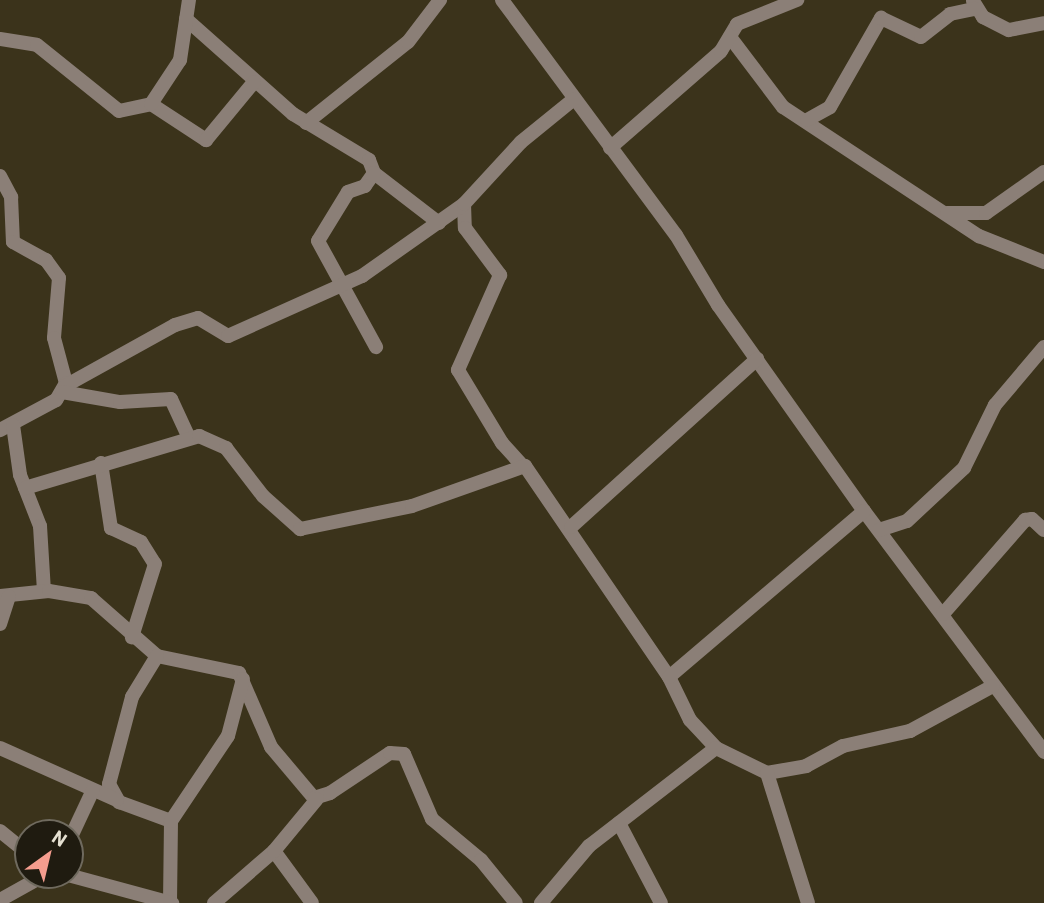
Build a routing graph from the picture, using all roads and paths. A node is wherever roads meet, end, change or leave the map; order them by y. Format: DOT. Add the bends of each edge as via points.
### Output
graph roads {
  1 [pos="189,0"];
  2 [pos="440,0"];
  3 [pos="502,0"];
  4 [pos="797,0"];
  5 [pos="974,5"];
  6 [pos="186,19"];
  7 [pos="1044,23"];
  8 [pos="730,37"];
  9 [pos="0,39"];
  10 [pos="254,82"];
  11 [pos="574,99"];
  12 [pos="151,104"];
  13 [pos="807,120"];
  14 [pos="306,123"];
  15 [pos="610,148"];
  16 [pos="1044,172"];
  17 [pos="374,173"];
  18 [pos="0,176"];
  19 [pos="464,204"];
  20 [pos="947,213"];
  21 [pos="439,223"];
  22 [pos="1044,262"];
  23 [pos="344,284"];
  24 [pos="376,346"];
  25 [pos="1044,347"];
  26 [pos="757,359"];
  27 [pos="64,389"];
  28 [pos="6,428"];
  29 [pos="189,438"];
  30 [pos="101,463"];
  31 [pos="522,465"];
  32 [pos="25,488"];
  33 [pos="864,511"];
  34 [pos="571,527"];
  35 [pos="879,530"];
  36 [pos="1044,530"];
  37 [pos="44,591"];
  38 [pos="5,596"];
  39 [pos="943,614"];
  40 [pos="0,624"];
  41 [pos="132,637"];
  42 [pos="157,656"];
  43 [pos="669,677"];
  44 [pos="243,679"];
  45 [pos="993,686"];
  46 [pos="0,748"];
  47 [pos="716,748"];
  48 [pos="1044,752"];
  49 [pos="768,773"];
  50 [pos="93,790"];
  51 [pos="317,799"];
  52 [pos="119,802"];
  53 [pos="79,819"];
  54 [pos="171,821"];
  55 [pos="619,823"];
  56 [pos="0,831"];
  57 [pos="14,842"];
  58 [pos="274,851"];
  59 [pos="84,879"];
  60 [pos="20,889"];
  61 [pos="0,900"];
  62 [pos="171,902"];
  63 [pos="215,903"];
  64 [pos="312,903"];
  65 [pos="516,903"];
  66 [pos="541,903"];
  67 [pos="661,903"];
  68 [pos="808,903"];
  1 -- 6 [label="street"];
  2 -- 14 [label="street" via="408,42"];
  3 -- 11 [label="street"];
  4 -- 8 [label="street" via="741,21"];
  5 -- 7 [label="street" via="1009,30"];
  5 -- 13 [label="street" via="950,14 921,37 881,18 830,107"];
  6 -- 10 [label="street"];
  6 -- 12 [label="street" via="178,66"];
  8 -- 13 [label="street" via="776,101"];
  8 -- 15 [label="street" via="697,73"];
  9 -- 12 [label="street" via="37,45 119,111"];
  10 -- 12 [label="street" via="208,140"];
  10 -- 14 [label="street"];
  11 -- 15 [label="street"];
  11 -- 19 [label="street" via="521,142"];
  13 -- 20 [label="street"];
  14 -- 17 [label="street" via="369,160"];
  15 -- 26 [label="street" via="676,235"];
  16 -- 20 [label="street" via="986,213"];
  17 -- 21 [label="street"];
  17 -- 23 [label="street" via="365,186 348,192 321,232 321,251"];
  18 -- 27 [label="street" via="11,197 13,242 46,260 60,278 54,338"];
  19 -- 21 [label="street"];
  19 -- 31 [label="street" via="465,228 500,275 458,370 502,443"];
  20 -- 22 [label="street" via="979,236"];
  21 -- 23 [label="street"];
  23 -- 24 [label="street"];
  23 -- 27 [label="street" via="228,336 198,318 175,324"];
  25 -- 35 [label="street" via="995,405 964,468 907,521"];
  26 -- 33 [label="street"];
  26 -- 34 [label="street"];
  27 -- 28 [label="street"];
  27 -- 29 [label="street" via="120,402 171,399"];
  28 -- 32 [label="street"];
  29 -- 30 [label="street"];
  29 -- 31 [label="street" via="209,437 226,448 296,529 412,506"];
  30 -- 32 [label="street"];
  30 -- 41 [label="street" via="111,528 141,542 155,564"];
  31 -- 34 [label="street"];
  32 -- 37 [label="street" via="40,526"];
  33 -- 35 [label="street"];
  33 -- 43 [label="street"];
  34 -- 43 [label="street" via="575,543"];
  35 -- 39 [label="street"];
  36 -- 39 [label="street" via="1032,519 1025,520"];
  37 -- 38 [label="street"];
  37 -- 41 [label="street" via="99,601"];
  38 -- 40 [label="street"];
  39 -- 45 [label="street"];
  41 -- 42 [label="street"];
  42 -- 44 [label="street" via="230,670"];
  42 -- 52 [label="street" via="121,725 109,784"];
  43 -- 47 [label="street" via="690,720"];
  44 -- 51 [label="street" via="271,747"];
  44 -- 54 [label="street" via="228,736"];
  45 -- 48 [label="street"];
  45 -- 49 [label="street" via="910,731 843,746 806,766"];
  46 -- 50 [label="street"];
  47 -- 49 [label="street"];
  47 -- 55 [label="street"];
  49 -- 68 [label="street"];
  50 -- 52 [label="street"];
  50 -- 53 [label="street"];
  51 -- 58 [label="street"];
  51 -- 65 [label="street" via="390,753 402,753 414,769 421,800 432,819 481,860"];
  52 -- 54 [label="street"];
  54 -- 62 [label="street"];
  55 -- 66 [label="street" via="581,854 559,888"];
  55 -- 67 [label="street"];
  56 -- 57 [label="street"];
  58 -- 63 [label="street"];
  58 -- 64 [label="street"];
  59 -- 62 [label="street"];
  60 -- 61 [label="street"];
}
